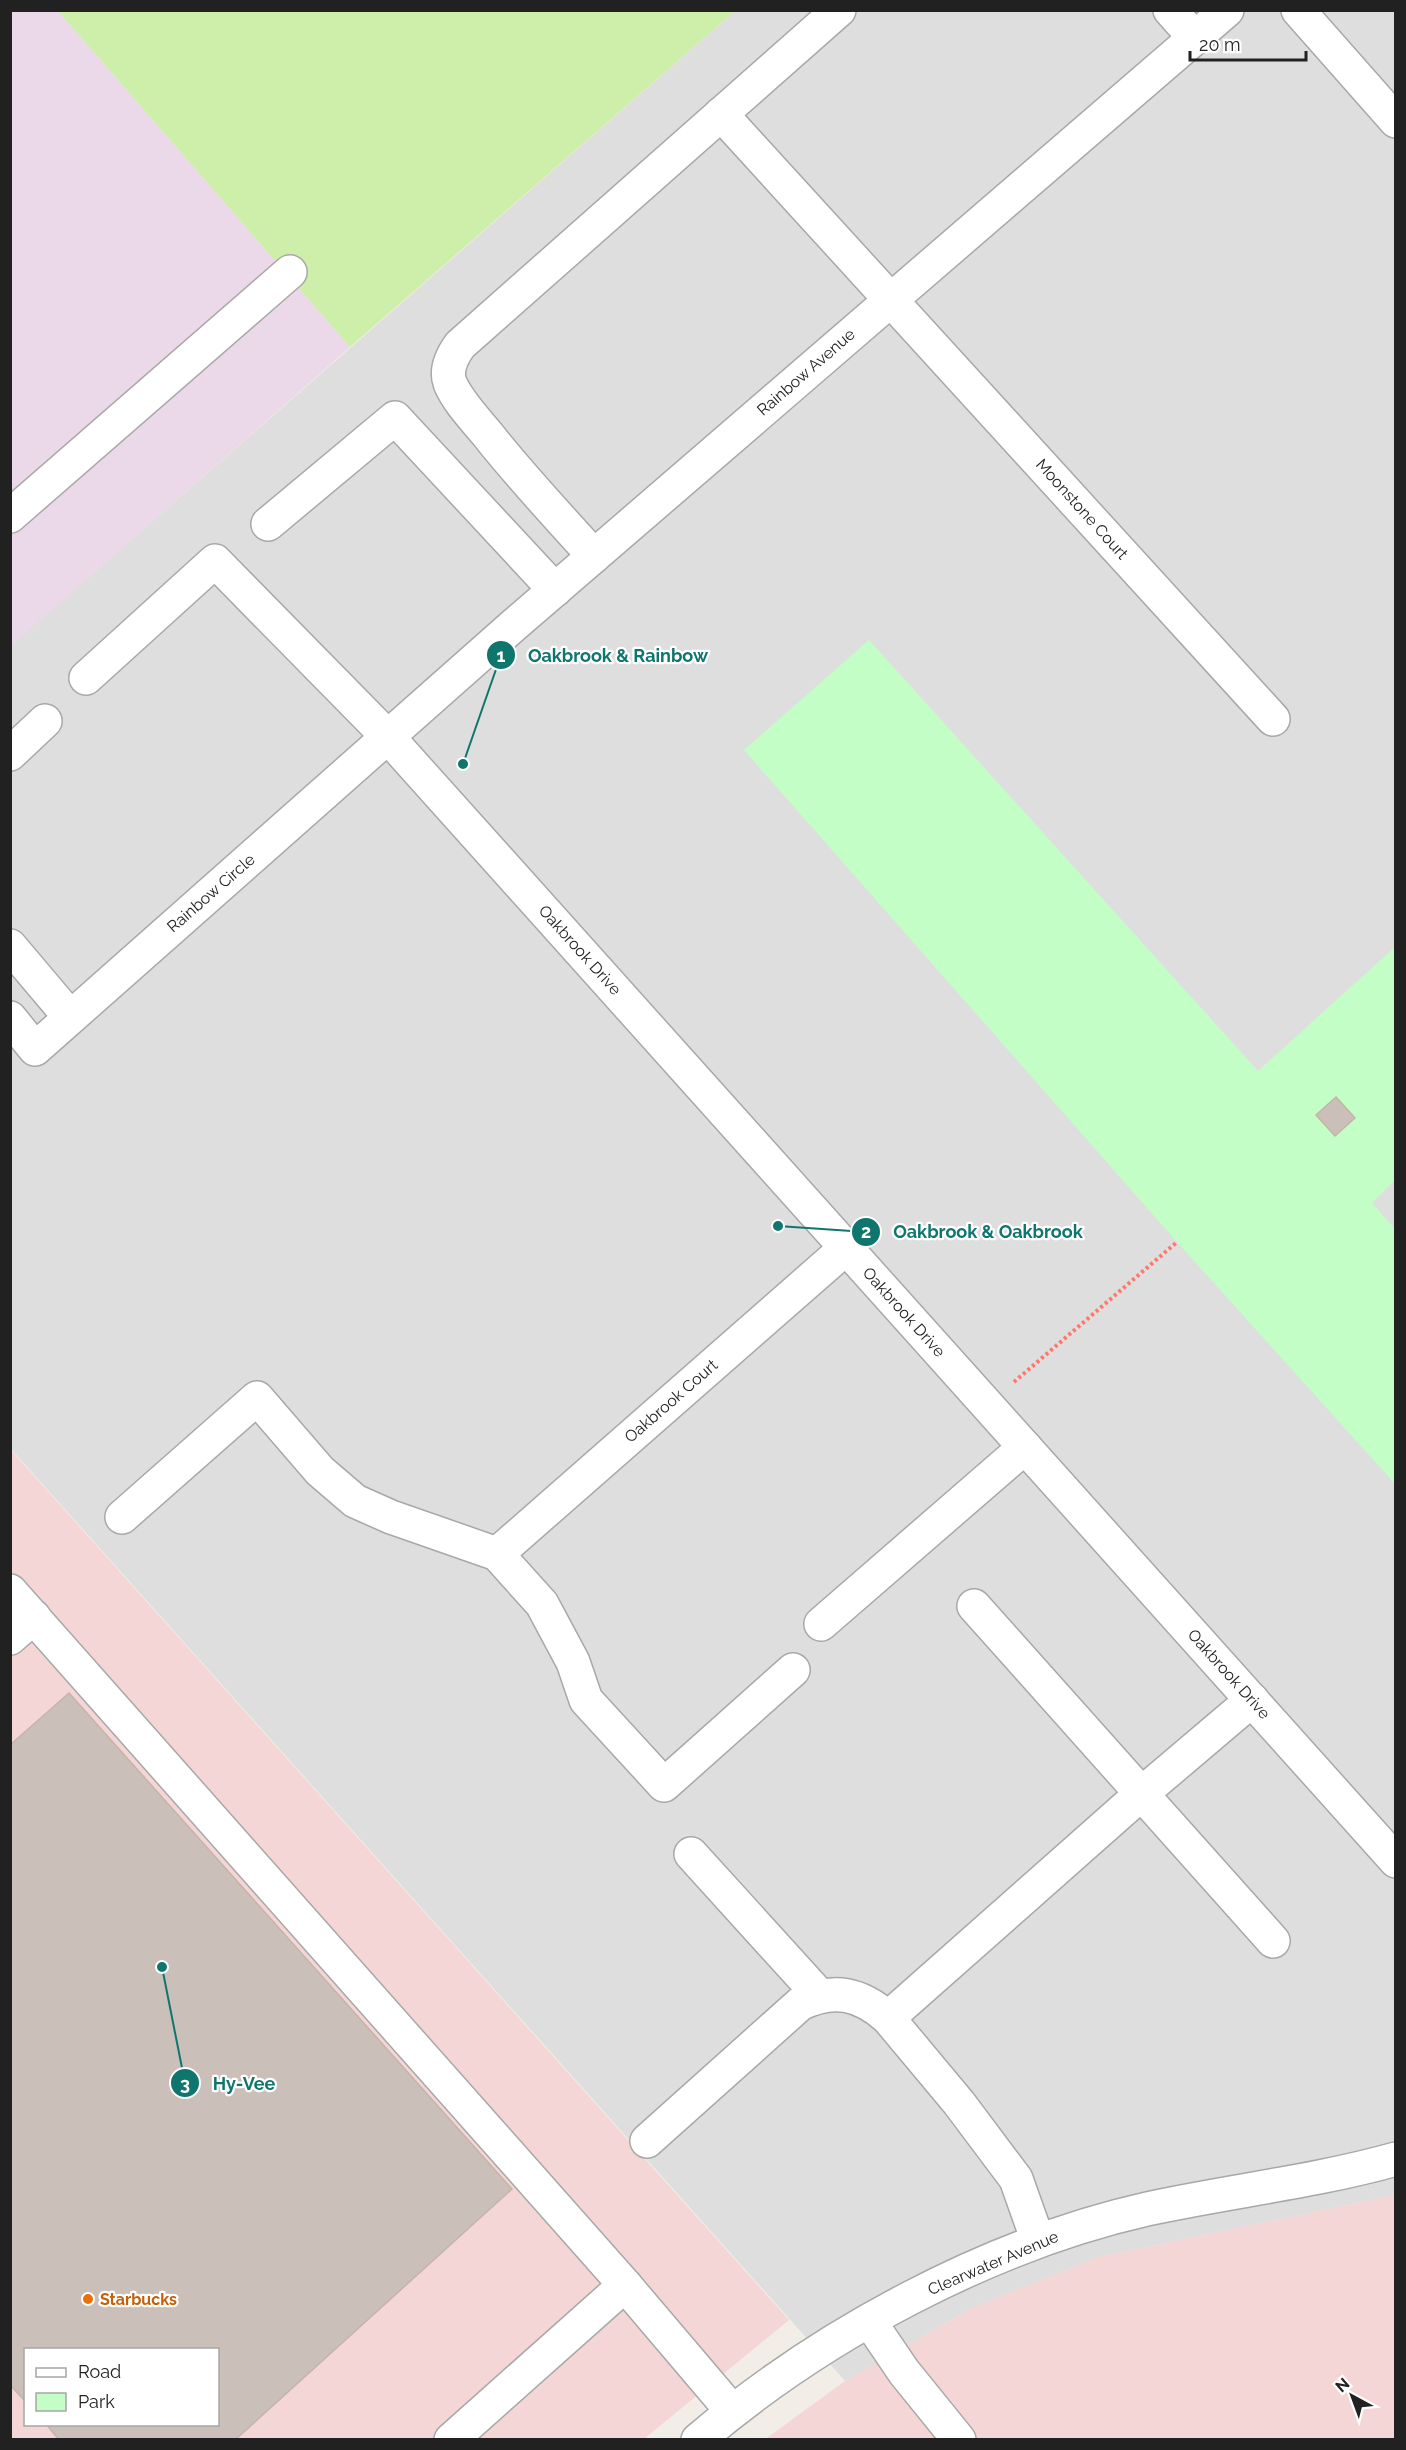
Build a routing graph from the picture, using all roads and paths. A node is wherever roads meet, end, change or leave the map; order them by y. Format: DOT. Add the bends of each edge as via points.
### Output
graph roads {
  1 [pos="839,10"];
  2 [pos="1170,10"];
  3 [pos="1227,10"];
  4 [pos="1298,10"];
  5 [pos="1195,38"];
  6 [pos="721,114"];
  7 [pos="1395,121"];
  8 [pos="290,272"];
  9 [pos="891,299"];
  10 [pos="10,516"];
  11 [pos="268,524"];
  12 [pos="594,556"];
  13 [pos="555,590"];
  14 [pos="86,678"];
  15 [pos="1273,719"];
  16 [pos="45,721"];
  17 [pos="388,737"];
  18 [pos="10,754"];
  19 [pos="10,946"];
  20 [pos="70,1017"];
  21 [pos="10,1018"];
  22 [pos="1176,1242"];
  23 [pos="846,1248"];
  24 [pos="988,1404"];
  25 [pos="1025,1447"];
  26 [pos="122,1517"];
  27 [pos="497,1554"];
  28 [pos="10,1592"];
  29 [pos="974,1606"];
  30 [pos="821,1624"];
  31 [pos="22,1628"];
  32 [pos="793,1670"];
  33 [pos="1252,1700"];
  34 [pos="1140,1795"];
  35 [pos="691,1854"];
  36 [pos="1395,1861"];
  37 [pos="1273,1941"];
  38 [pos="819,1995"];
  39 [pos="888,2018"];
  40 [pos="647,2141"];
  41 [pos="1395,2159"];
  42 [pos="1038,2241"];
  43 [pos="625,2285"];
  44 [pos="870,2322"];
  45 [pos="732,2411"];
  46 [pos="451,2439"];
  47 [pos="698,2439"];
  48 [pos="959,2439"];
  1 -- 6 [label="street"];
  2 -- 5 [label="street"];
  3 -- 5 [label="street, Rainbow Avenue"];
  4 -- 7 [label="street"];
  5 -- 9 [label="street, Rainbow Avenue"];
  6 -- 9 [label="street, Moonstone Court"];
  6 -- 12 [label="street" via="452,356 450,383 459,398"];
  8 -- 10 [label="street"];
  9 -- 12 [label="street, Rainbow Avenue"];
  9 -- 15 [label="street, Moonstone Court"];
  11 -- 13 [label="street" via="395,418"];
  12 -- 13 [label="street, Rainbow Avenue"];
  13 -- 17 [label="street, Rainbow Avenue"];
  14 -- 17 [label="street, Oakbrook Drive" via="215,561"];
  16 -- 18 [label="street"];
  17 -- 20 [label="street, Rainbow Circle"];
  17 -- 23 [label="street, Oakbrook Drive"];
  19 -- 20 [label="street"];
  20 -- 21 [label="street, Rainbow Circle" via="35,1049"];
  22 -- 24 [label="path"];
  23 -- 24 [label="street, Oakbrook Drive"];
  23 -- 27 [label="street, Oakbrook Court"];
  24 -- 25 [label="street, Oakbrook Drive"];
  25 -- 30 [label="street"];
  25 -- 33 [label="street, Oakbrook Drive"];
  26 -- 27 [label="street" via="257,1398 320,1471 355,1501"];
  27 -- 32 [label="street" via="542,1604 573,1662 586,1700 664,1785"];
  28 -- 31 [label="street"];
  29 -- 34 [label="street"];
  31 -- 43 [label="street"];
  33 -- 34 [label="street"];
  33 -- 36 [label="street, Oakbrook Drive"];
  34 -- 37 [label="street"];
  34 -- 39 [label="street"];
  35 -- 38 [label="street"];
  38 -- 39 [label="street" via="862,1999"];
  38 -- 40 [label="street" via="800,2004"];
  39 -- 42 [label="street" via="1016,2179"];
  41 -- 42 [label="street, Clearwater Avenue" via="1341,2174 1146,2210"];
  42 -- 44 [label="street, Clearwater Avenue" via="933,2287"];
  43 -- 45 [label="street"];
  43 -- 46 [label="street"];
  44 -- 45 [label="street, Clearwater Avenue" via="818,2351"];
  44 -- 48 [label="street" via="904,2372"];
  45 -- 47 [label="street, Clearwater Avenue"];
}
